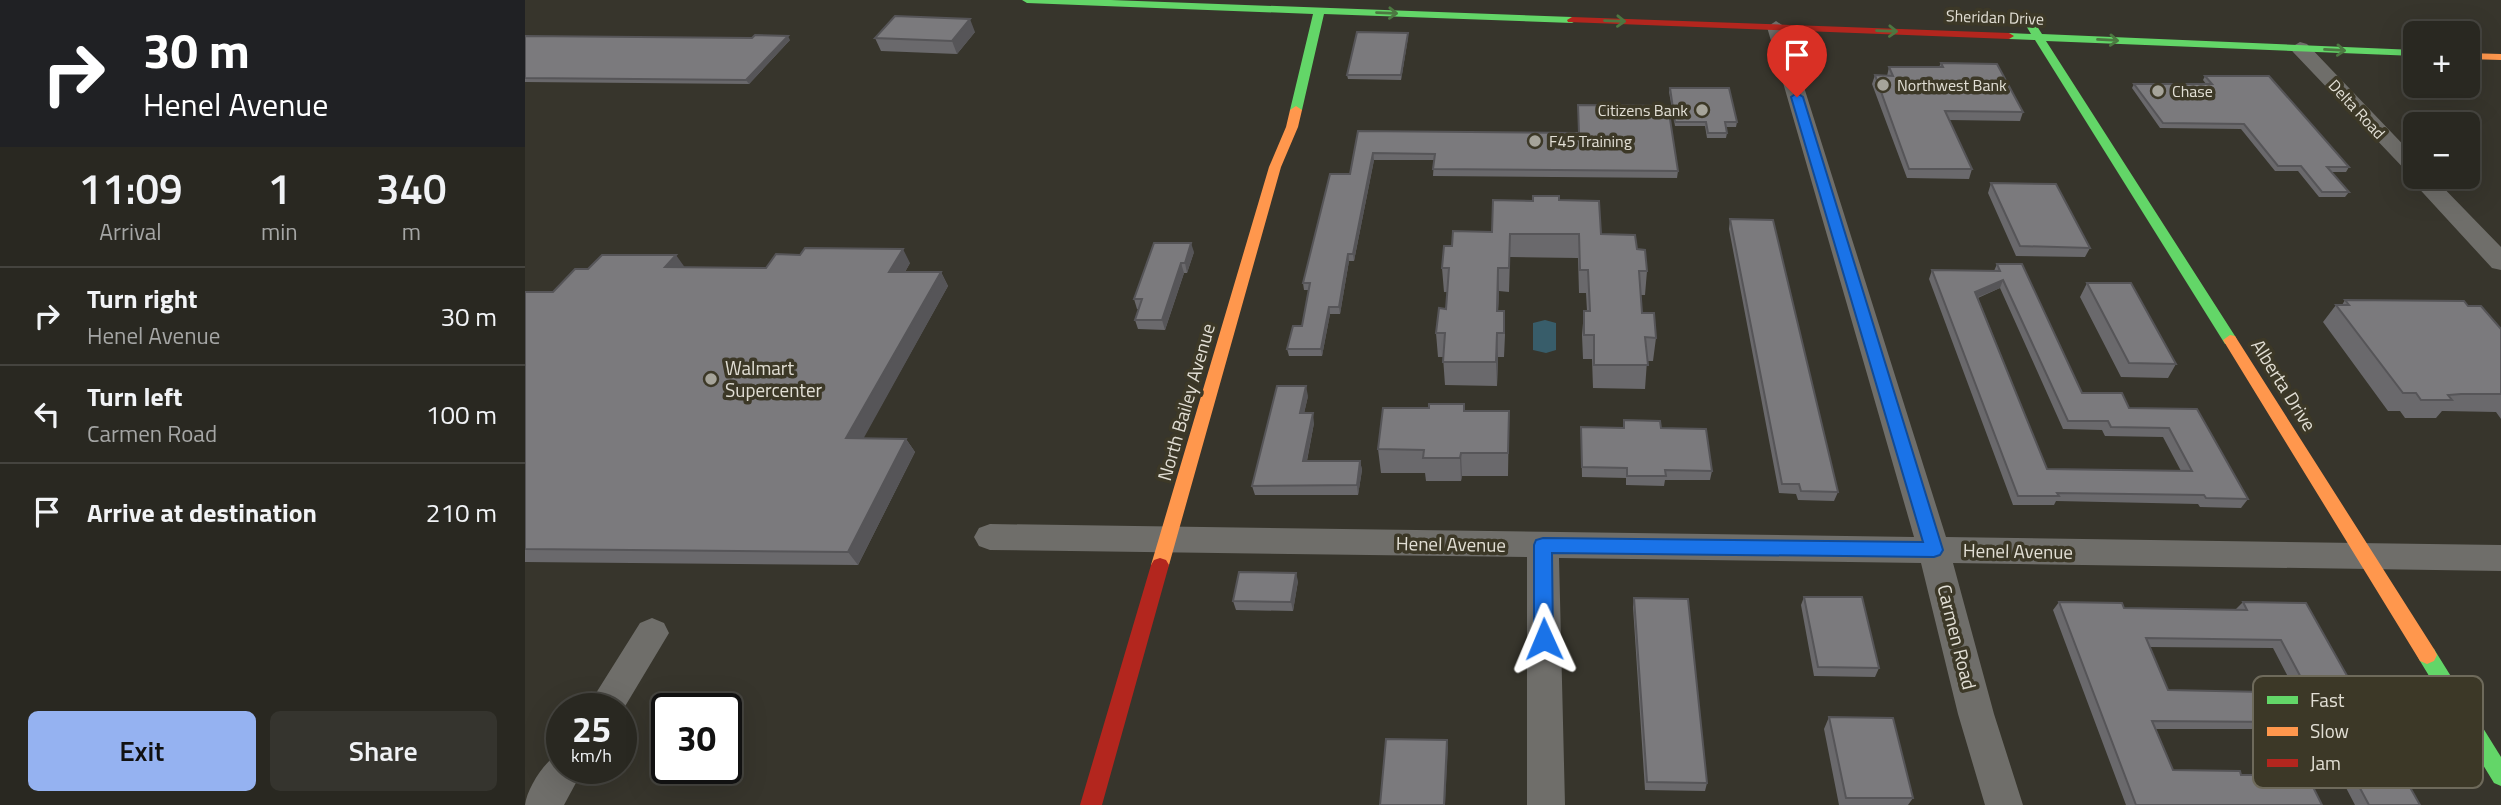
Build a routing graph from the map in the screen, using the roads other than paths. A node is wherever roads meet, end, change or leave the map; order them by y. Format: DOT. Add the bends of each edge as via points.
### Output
graph roads {
  1 [pos="1027,0"];
  2 [pos="1320,5"];
  3 [pos="2020,18"];
  4 [pos="2047,19"];
  5 [pos="1776,27"];
  6 [pos="2040,37"];
  7 [pos="2300,48"];
  8 [pos="2403,52"];
  9 [pos="2480,56"];
  10 [pos="2501,57"];
  11 [pos="2403,157"];
  12 [pos="2432,189"];
  13 [pos="2501,262"];
  14 [pos="990,537"];
  15 [pos="1167,539"];
  16 [pos="1543,545"];
  17 [pos="1934,550"];
  18 [pos="2366,556"];
  19 [pos="2501,558"];
  20 [pos="652,633"];
  21 [pos="2440,676"];
  22 [pos="614,693"];
  23 [pos="2483,747"];
  24 [pos="2501,776"];
  25 [pos="556,784"];
  26 [pos="543,805"];
  27 [pos="1091,805"];
  28 [pos="1546,805"];
  29 [pos="2004,805"];
  1 -- 2 [label="street, Sheridan Drive"];
  2 -- 5 [label="street, Sheridan Drive, one-way"];
  2 -- 15 [label="street, North Bailey Avenue" via="1292,127 1275,167"];
  3 -- 4 [label="street, Sheridan Drive"];
  3 -- 6 [label="street, Alberta Drive"];
  5 -- 6 [label="street, Sheridan Drive, one-way"];
  5 -- 17 [label="street, Carmen Road"];
  6 -- 7 [label="street, Sheridan Drive, one-way"];
  6 -- 18 [label="street, Alberta Drive"];
  7 -- 8 [label="street, Sheridan Drive, one-way"];
  7 -- 11 [label="street, Delta Road"];
  9 -- 10 [label="street"];
  12 -- 13 [label="street"];
  14 -- 15 [label="street, Henel Avenue"];
  15 -- 16 [label="street, Henel Avenue"];
  15 -- 27 [label="street, North Bailey Avenue"];
  16 -- 17 [label="street, Henel Avenue"];
  16 -- 28 [label="street"];
  17 -- 18 [label="street, Henel Avenue"];
  17 -- 29 [label="street, Carmen Road"];
  18 -- 19 [label="street, Henel Avenue"];
  18 -- 21 [label="street, Alberta Drive"];
  20 -- 22 [label="street"];
  23 -- 24 [label="street, Alberta Drive"];
  25 -- 26 [label="street"];
}
